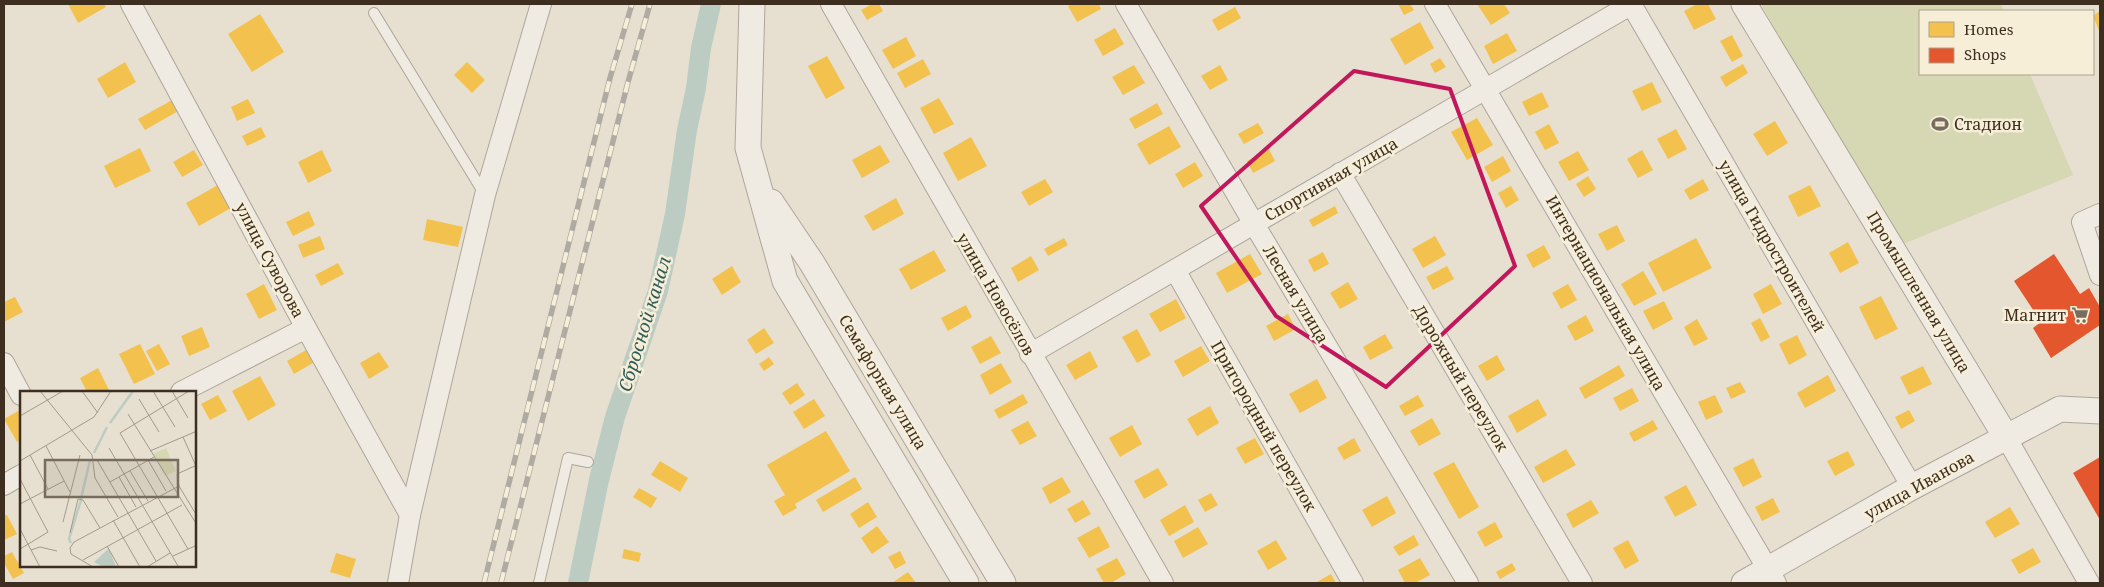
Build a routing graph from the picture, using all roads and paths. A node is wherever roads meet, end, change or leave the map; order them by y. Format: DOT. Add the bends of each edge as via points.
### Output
graph roads {
  1 [pos="131,4"];
  2 [pos="541,4"];
  3 [pos="752,4"];
  4 [pos="831,4"];
  5 [pos="1126,4"];
  6 [pos="1435,4"];
  7 [pos="1631,4"];
  8 [pos="1744,4"];
  9 [pos="374,13"];
  10 [pos="1485,89"];
  11 [pos="1340,173"];
  12 [pos="758,184"];
  13 [pos="485,195"];
  14 [pos="2100,214"];
  15 [pos="1254,224"];
  16 [pos="812,263"];
  17 [pos="1175,270"];
  18 [pos="2100,275"];
  19 [pos="785,280"];
  20 [pos="306,328"];
  21 [pos="1030,354"];
  22 [pos="4,363"];
  23 [pos="183,391"];
  24 [pos="20,393"];
  25 [pos="2100,411"];
  26 [pos="2006,437"];
  27 [pos="588,462"];
  28 [pos="20,476"];
  29 [pos="4,485"];
  30 [pos="1912,487"];
  31 [pos="410,515"];
  32 [pos="1772,577"];
  33 [pos="398,583"];
  34 [pos="539,583"];
  35 [pos="966,583"];
  36 [pos="1003,583"];
  37 [pos="1163,583"];
  38 [pos="1352,583"];
  39 [pos="1468,583"];
  40 [pos="1582,583"];
  41 [pos="1744,583"];
  42 [pos="2089,583"];
  1 -- 20 [label="street, улица Суворова"];
  2 -- 13 [label="street"];
  3 -- 12 [label="street, Семафорная улица" via="748,148"];
  4 -- 21 [label="street, улица Новосёлов"];
  5 -- 15 [label="street, Лесная улица"];
  6 -- 10 [label="street, Интернациональная улица"];
  7 -- 10 [label="street, Спортивная улица"];
  7 -- 30 [label="street, улица Гидростроителей"];
  8 -- 26 [label="street, Промышленная улица"];
  9 -- 13 [label="lane"];
  10 -- 11 [label="street, Спортивная улица"];
  10 -- 32 [label="street, Интернациональная улица"];
  11 -- 15 [label="street, Спортивная улица"];
  11 -- 40 [label="street, Дорожный переулок"];
  12 -- 16 [label="street, Семафорная улица"];
  12 -- 19 [label="street, Семафорная улица"];
  13 -- 31 [label="street"];
  14 -- 18 [label="street" via="2082,222"];
  15 -- 17 [label="street, Спортивная улица"];
  15 -- 39 [label="street, Лесная улица"];
  16 -- 19 [label="street" via="792,256 787,262"];
  16 -- 36 [label="street, Семафорная улица"];
  17 -- 21 [label="street, Спортивная улица"];
  17 -- 38 [label="street, Пригородный переулок"];
  19 -- 35 [label="street, Семафорная улица"];
  20 -- 23 [label="street"];
  20 -- 31 [label="street, улица Суворова"];
  21 -- 37 [label="street, улица Новосёлов"];
  22 -- 24 [label="street"];
  25 -- 26 [label="street, улица Иванова" via="2060,409"];
  26 -- 30 [label="street, улица Иванова"];
  26 -- 42 [label="street, Промышленная улица"];
  27 -- 34 [label="lane" via="568,458"];
  28 -- 29 [label="street"];
  30 -- 32 [label="street, улица Иванова"];
  31 -- 33 [label="street"];
  32 -- 41 [label="street, улица Иванова"];
}
